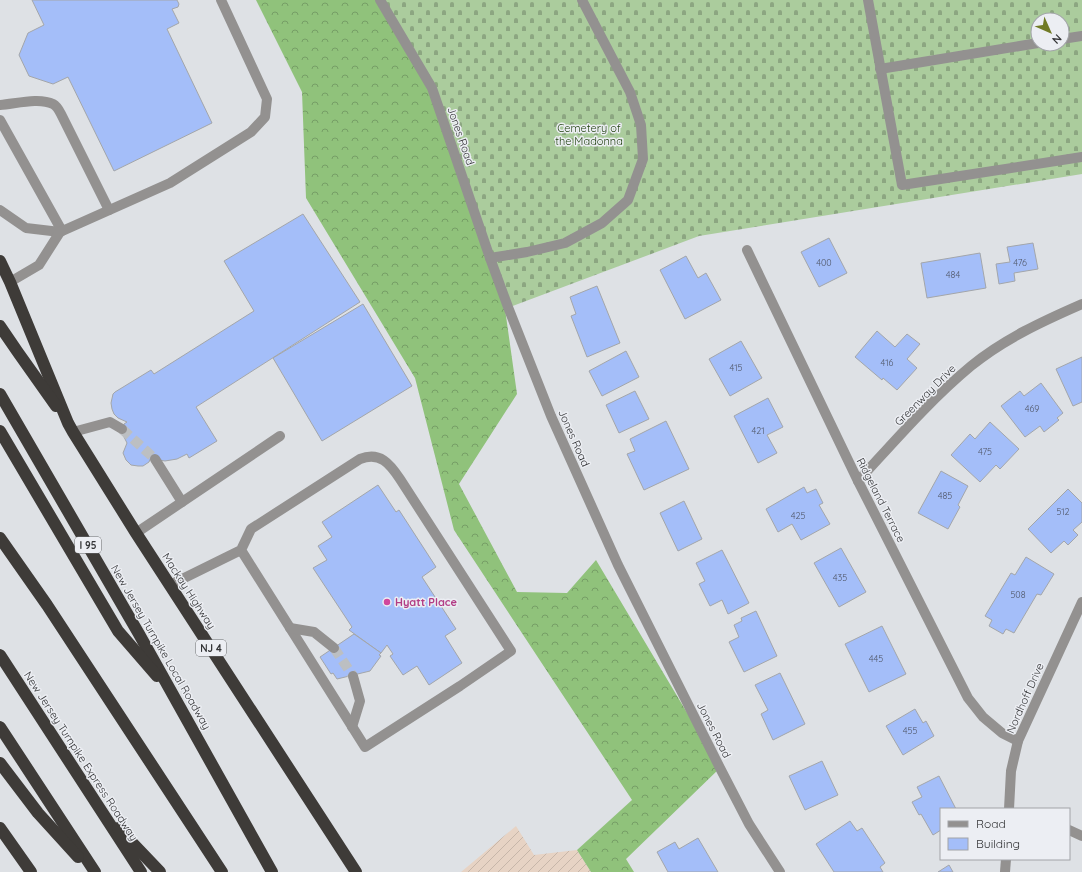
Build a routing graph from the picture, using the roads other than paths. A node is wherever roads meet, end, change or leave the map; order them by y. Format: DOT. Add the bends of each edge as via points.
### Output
graph roads {
  1 [pos="221,0"];
  2 [pos="380,0"];
  3 [pos="582,0"];
  4 [pos="868,0"];
  5 [pos="1082,36"];
  6 [pos="1070,38"];
  7 [pos="1030,44"];
  8 [pos="880,70"];
  9 [pos="0,105"];
  10 [pos="0,120"];
  11 [pos="1082,156"];
  12 [pos="0,210"];
  13 [pos="109,210"];
  14 [pos="61,231"];
  15 [pos="747,250"];
  16 [pos="490,258"];
  17 [pos="0,260"];
  18 [pos="10,282"];
  19 [pos="1082,304"];
  20 [pos="0,326"];
  21 [pos="0,394"];
  22 [pos="70,427"];
  23 [pos="122,429"];
  24 [pos="0,431"];
  25 [pos="280,436"];
  26 [pos="155,458"];
  27 [pos="858,481"];
  28 [pos="182,502"];
  29 [pos="136,533"];
  30 [pos="0,538"];
  31 [pos="241,550"];
  32 [pos="170,585"];
  33 [pos="1082,602"];
  34 [pos="290,628"];
  35 [pos="334,648"];
  36 [pos="0,655"];
  37 [pos="353,676"];
  38 [pos="174,697"];
  39 [pos="0,727"];
  40 [pos="352,727"];
  41 [pos="1018,741"];
  42 [pos="0,763"];
  43 [pos="100,808"];
  44 [pos="1009,808"];
  45 [pos="0,828"];
  46 [pos="1070,830"];
  47 [pos="1082,836"];
  48 [pos="1006,860"];
  49 [pos="30,872"];
  50 [pos="91,872"];
  51 [pos="95,872"];
  52 [pos="140,872"];
  53 [pos="160,872"];
  54 [pos="222,872"];
  55 [pos="272,872"];
  56 [pos="356,872"];
  57 [pos="780,872"];
  58 [pos="1005,872"];
  1 -- 13 [label="street" via="266,99 265,117 251,132 170,183"];
  2 -- 16 [label="street, Jones Road" via="432,88"];
  3 -- 16 [label="street" via="630,92 641,125 643,159 628,200 602,223 565,243"];
  4 -- 8 [label="street"];
  5 -- 6 [label="street"];
  7 -- 8 [label="street"];
  8 -- 11 [label="street" via="902,185"];
  9 -- 13 [label="street" via="46,101 54,105 61,114"];
  10 -- 14 [label="street"];
  12 -- 14 [label="street" via="26,228"];
  13 -- 14 [label="street"];
  14 -- 18 [label="street" via="38,265"];
  15 -- 27 [label="street, Ridgeland Terrace"];
  16 -- 57 [label="street, Jones Road" via="551,416 618,565 749,824"];
  17 -- 18 [label="highway"];
  18 -- 22 [label="highway"];
  19 -- 27 [label="street, Greenway Drive" via="1044,320 972,366 940,394"];
  20 -- 22 [label="highway"];
  21 -- 38 [label="highway, New Jersey Turnpike Local Roadway / I 95"];
  22 -- 23 [label="street" via="110,422"];
  22 -- 29 [label="highway, Mackay Highway / NJ 4"];
  24 -- 38 [label="highway" via="118,631"];
  25 -- 28 [label="street"];
  26 -- 28 [label="street"];
  27 -- 41 [label="street, Ridgeland Terrace" via="968,698 983,717 1002,733"];
  28 -- 29 [label="street"];
  29 -- 32 [label="highway, Mackay Highway / NJ 4"];
  30 -- 54 [label="highway"];
  31 -- 32 [label="street"];
  31 -- 34 [label="street"];
  31 -- 40 [label="street" via="251,529 360,459 376,456 389,464 397,475 511,651 365,747"];
  32 -- 56 [label="highway, Mackay Highway / NJ 4"];
  33 -- 41 [label="street, Nordhoff Drive"];
  34 -- 35 [label="street" via="314,632"];
  34 -- 40 [label="street"];
  36 -- 43 [label="highway, New Jersey Turnpike Express Roadway"];
  37 -- 40 [label="street" via="360,701"];
  38 -- 55 [label="highway, New Jersey Turnpike Local Roadway / I 95"];
  39 -- 51 [label="highway"];
  41 -- 44 [label="street, Nordhoff Drive" via="1011,771"];
  42 -- 50 [label="highway" via="38,813"];
  43 -- 52 [label="highway, New Jersey Turnpike Express Roadway"];
  43 -- 53 [label="highway"];
  45 -- 49 [label="highway"];
  46 -- 47 [label="street"];
  48 -- 58 [label="street"];
}
